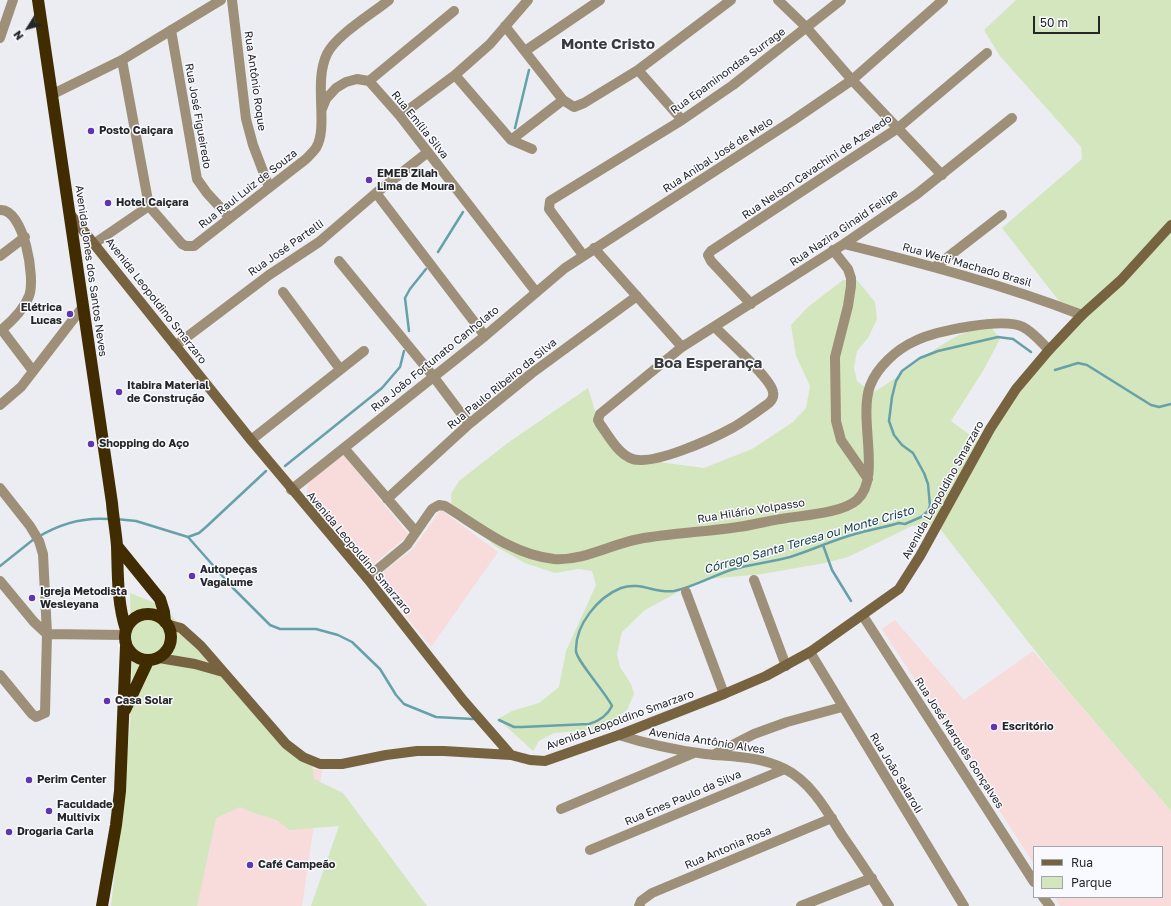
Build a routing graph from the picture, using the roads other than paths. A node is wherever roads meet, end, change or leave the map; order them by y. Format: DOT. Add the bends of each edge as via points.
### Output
graph roads {
  1 [pos="13,0"];
  2 [pos="38,0"];
  3 [pos="221,0"];
  4 [pos="232,0"];
  5 [pos="389,0"];
  6 [pos="528,0"];
  7 [pos="600,0"];
  8 [pos="731,0"];
  9 [pos="778,0"];
  10 [pos="842,0"];
  11 [pos="943,0"];
  12 [pos="454,11"];
  13 [pos="505,26"];
  14 [pos="806,28"];
  15 [pos="171,30"];
  16 [pos="0,38"];
  17 [pos="525,51"];
  18 [pos="987,53"];
  19 [pos="122,60"];
  20 [pos="638,70"];
  21 [pos="455,75"];
  22 [pos="852,80"];
  23 [pos="369,81"];
  24 [pos="53,94"];
  25 [pos="563,100"];
  26 [pos="320,113"];
  27 [pos="400,116"];
  28 [pos="1012,118"];
  29 [pos="682,120"];
  30 [pos="898,128"];
  31 [pos="511,140"];
  32 [pos="532,149"];
  33 [pos="428,152"];
  34 [pos="942,174"];
  35 [pos="269,187"];
  36 [pos="376,193"];
  37 [pos="149,206"];
  38 [pos="0,210"];
  39 [pos="70,214"];
  40 [pos="1002,215"];
  41 [pos="230,218"];
  42 [pos="1171,225"];
  43 [pos="25,237"];
  44 [pos="95,243"];
  45 [pos="844,244"];
  46 [pos="594,248"];
  47 [pos="833,250"];
  48 [pos="583,255"];
  49 [pos="0,256"];
  50 [pos="339,261"];
  51 [pos="935,267"];
  52 [pos="283,292"];
  53 [pos="536,292"];
  54 [pos="637,296"];
  55 [pos="751,304"];
  56 [pos="82,308"];
  57 [pos="1082,315"];
  58 [pos="715,327"];
  59 [pos="1,330"];
  60 [pos="485,336"];
  61 [pos="175,346"];
  62 [pos="682,347"];
  63 [pos="1049,350"];
  64 [pos="364,351"];
  65 [pos="340,369"];
  66 [pos="34,371"];
  67 [pos="433,376"];
  68 [pos="0,405"];
  69 [pos="469,424"];
  70 [pos="251,440"];
  71 [pos="344,448"];
  72 [pos="868,479"];
  73 [pos="0,488"];
  74 [pos="291,490"];
  75 [pos="387,498"];
  76 [pos="416,532"];
  77 [pos="117,546"];
  78 [pos="367,578"];
  79 [pos="0,580"];
  80 [pos="754,580"];
  81 [pos="686,592"];
  82 [pos="863,616"];
  83 [pos="166,623"];
  84 [pos="47,634"];
  85 [pos="125,637"];
  86 [pos="810,652"];
  87 [pos="154,659"];
  88 [pos="786,666"];
  89 [pos="223,672"];
  90 [pos="0,675"];
  91 [pos="724,694"];
  92 [pos="842,707"];
  93 [pos="122,717"];
  94 [pos="619,735"];
  95 [pos="694,752"];
  96 [pos="511,755"];
  97 [pos="713,755"];
  98 [pos="785,769"];
  99 [pos="561,809"];
  100 [pos="832,818"];
  101 [pos="590,850"];
  102 [pos="872,878"];
  103 [pos="1033,880"];
  104 [pos="1044,898"];
  105 [pos="102,906"];
  106 [pos="639,906"];
  107 [pos="801,906"];
  108 [pos="889,906"];
  109 [pos="964,906"];
  110 [pos="1050,906"];
  1 -- 16 [label="street"];
  2 -- 24 [label="highway, Avenida Jones dos Santos Neves"];
  3 -- 15 [label="street"];
  4 -- 35 [label="street, Rua Antônio Roque" via="246,119 252,145"];
  5 -- 26 [label="street, Rua Raul Luiz de Souza" via="338,40 327,53 320,78"];
  6 -- 13 [label="street"];
  7 -- 17 [label="street"];
  8 -- 20 [label="street"];
  9 -- 14 [label="street"];
  10 -- 14 [label="street, Rua Epaminondas Surrage"];
  11 -- 22 [label="street, Rua Anibal José de Melo"];
  12 -- 23 [label="street"];
  13 -- 17 [label="street"];
  13 -- 21 [label="street" via="490,44"];
  14 -- 22 [label="street"];
  14 -- 29 [label="street, Rua Epaminondas Surrage" via="733,85"];
  15 -- 19 [label="street"];
  15 -- 41 [label="street, Rua José Figueiredo" via="197,179"];
  17 -- 25 [label="street"];
  18 -- 30 [label="street, Rua Nelson Cavachini de Azevedo"];
  19 -- 24 [label="street"];
  19 -- 37 [label="street"];
  20 -- 25 [label="street" via="584,103 574,107"];
  20 -- 29 [label="street"];
  21 -- 27 [label="street"];
  21 -- 31 [label="street"];
  22 -- 30 [label="street"];
  22 -- 46 [label="street, Rua Anibal José de Melo"];
  23 -- 26 [label="street" via="357,79 336,88"];
  23 -- 27 [label="street, Rua Emília Silva"];
  24 -- 39 [label="highway, Avenida Jones dos Santos Neves"];
  25 -- 31 [label="street"];
  26 -- 35 [label="street, Rua Raul Luiz de Souza" via="320,133 316,147 306,159"];
  27 -- 33 [label="street, Rua Emília Silva"];
  28 -- 34 [label="street, Rua Nazira Ginaid Felipe"];
  29 -- 48 [label="street, Rua Epaminondas Surrage" via="550,201 549,209"];
  30 -- 34 [label="street"];
  30 -- 55 [label="street, Rua Nelson Cavachini de Azevedo" via="711,251 708,255 711,261"];
  31 -- 32 [label="street"];
  33 -- 36 [label="street, Rua José Partelli"];
  33 -- 53 [label="street, Rua Emília Silva"];
  34 -- 45 [label="street, Rua Nazira Ginaid Felipe"];
  35 -- 41 [label="street, Rua Raul Luiz de Souza"];
  36 -- 60 [label="street"];
  36 -- 61 [label="street, Rua José Partelli" via="319,242 269,275"];
  37 -- 41 [label="street, Rua Raul Luiz de Souza" via="186,246 194,246"];
  37 -- 44 [label="street"];
  38 -- 43 [label="street" via="8,212"];
  39 -- 44 [label="street, Avenida Leopoldino Smarzaro"];
  39 -- 56 [label="highway, Avenida Jones dos Santos Neves"];
  40 -- 51 [label="street"];
  42 -- 57 [label="street, Avenida Leopoldino Smarzaro" via="1121,280"];
  43 -- 49 [label="street"];
  43 -- 59 [label="street" via="32,284 29,296"];
  44 -- 61 [label="street, Avenida Leopoldino Smarzaro"];
  45 -- 47 [label="street, Rua Nazira Ginaid Felipe"];
  45 -- 51 [label="street, Rua Werli Machado Brasil"];
  46 -- 48 [label="street, Rua João Fortunato Canholato"];
  46 -- 54 [label="street"];
  47 -- 55 [label="street, Rua Nazira Ginaid Felipe"];
  47 -- 72 [label="street" via="848,269 851,278 848,306 835,357 836,421 841,440"];
  48 -- 53 [label="street, Rua João Fortunato Canholato"];
  50 -- 67 [label="street"];
  51 -- 57 [label="street, Rua Werli Machado Brasil" via="1031,296"];
  52 -- 65 [label="street"];
  53 -- 60 [label="street, Rua João Fortunato Canholato"];
  54 -- 62 [label="street"];
  54 -- 69 [label="street, Rua Paulo Ribeiro da Silva" via="532,373"];
  55 -- 58 [label="street, Rua Nazira Ginaid Felipe"];
  56 -- 66 [label="street"];
  56 -- 77 [label="highway, Avenida Jones dos Santos Neves"];
  57 -- 63 [label="street, Avenida Leopoldino Smarzaro"];
  58 -- 62 [label="street, Rua Nazira Ginaid Felipe"];
  58 -- 62 [label="street, Rua Nazira Ginaid Felipe" via="767,380 773,398 764,407 716,436 671,454 645,460 629,458 620,451 600,424 598,417"];
  59 -- 66 [label="street"];
  60 -- 67 [label="street, Rua João Fortunato Canholato"];
  61 -- 70 [label="street, Avenida Leopoldino Smarzaro"];
  63 -- 72 [label="street, Rua Hilário Volpasso" via="1023,327 1006,323 983,324 926,336 903,347 887,361 870,386 865,418 870,460"];
  63 -- 82 [label="street, Avenida Leopoldino Smarzaro" via="1003,408 908,577 899,589"];
  64 -- 65 [label="street"];
  65 -- 70 [label="street"];
  66 -- 68 [label="street" via="22,387"];
  67 -- 69 [label="street"];
  67 -- 71 [label="street, Rua João Fortunato Canholato"];
  69 -- 75 [label="street, Rua Paulo Ribeiro da Silva"];
  70 -- 74 [label="street, Avenida Leopoldino Smarzaro"];
  71 -- 74 [label="street, Rua João Fortunato Canholato"];
  71 -- 75 [label="street"];
  72 -- 76 [label="street, Rua Hilário Volpasso" via="864,493 850,506 740,527 628,541 578,558 553,559 503,543 445,506 439,505 432,509"];
  73 -- 84 [label="street" via="36,537 44,565"];
  74 -- 78 [label="street, Avenida Leopoldino Smarzaro"];
  75 -- 76 [label="street"];
  76 -- 78 [label="street, Rua Hilário Volpasso" via="407,545"];
  77 -- 83 [label="highway, Avenida Jones dos Santos Neves" via="160,599"];
  77 -- 85 [label="highway, Avenida Jones dos Santos Neves" via="118,588"];
  78 -- 96 [label="street, Avenida Leopoldino Smarzaro" via="458,694"];
  79 -- 84 [label="street"];
  80 -- 88 [label="street"];
  81 -- 91 [label="street"];
  82 -- 86 [label="street, Avenida Leopoldino Smarzaro"];
  82 -- 103 [label="street, Rua José Marquês Gonçalves"];
  83 -- 85 [label="highway" via="152,615 141,615 132,620"];
  83 -- 87 [label="highway, Avenida Jones dos Santos Neves" via="171,640 167,650"];
  83 -- 89 [label="street" via="181,628 191,636"];
  84 -- 85 [label="street"];
  84 -- 90 [label="street" via="45,713 36,717 32,714"];
  85 -- 87 [label="highway" via="138,658"];
  85 -- 93 [label="highway, Avenida Jones dos Santos Neves"];
  86 -- 88 [label="street, Avenida Leopoldino Smarzaro"];
  86 -- 92 [label="street, Rua João Salaroli"];
  87 -- 89 [label="street" via="194,664"];
  87 -- 93 [label="highway, Avenida Jones dos Santos Neves"];
  88 -- 91 [label="street, Avenida Leopoldino Smarzaro"];
  89 -- 96 [label="street" via="286,744 303,757 320,764 342,764 417,751"];
  91 -- 94 [label="street, Avenida Leopoldino Smarzaro"];
  92 -- 97 [label="street" via="754,734"];
  92 -- 109 [label="street, Rua João Salaroli"];
  93 -- 105 [label="highway, Avenida Jones dos Santos Neves" via="120,792"];
  94 -- 95 [label="street, Avenida Antônio Alves" via="653,746"];
  94 -- 96 [label="street, Avenida Leopoldino Smarzaro" via="544,761"];
  95 -- 97 [label="street, Avenida Antônio Alves"];
  95 -- 99 [label="street"];
  97 -- 98 [label="street, Avenida Antônio Alves" via="751,758"];
  98 -- 100 [label="street, Avenida Antônio Alves" via="800,779"];
  98 -- 101 [label="street, Rua Enes Paulo da Silva"];
  100 -- 102 [label="street, Avenida Antônio Alves"];
  100 -- 106 [label="street, Rua Antonia Rosa" via="652,893 641,901"];
  102 -- 107 [label="street"];
  102 -- 108 [label="street, Avenida Antônio Alves"];
  104 -- 110 [label="street"];
}
